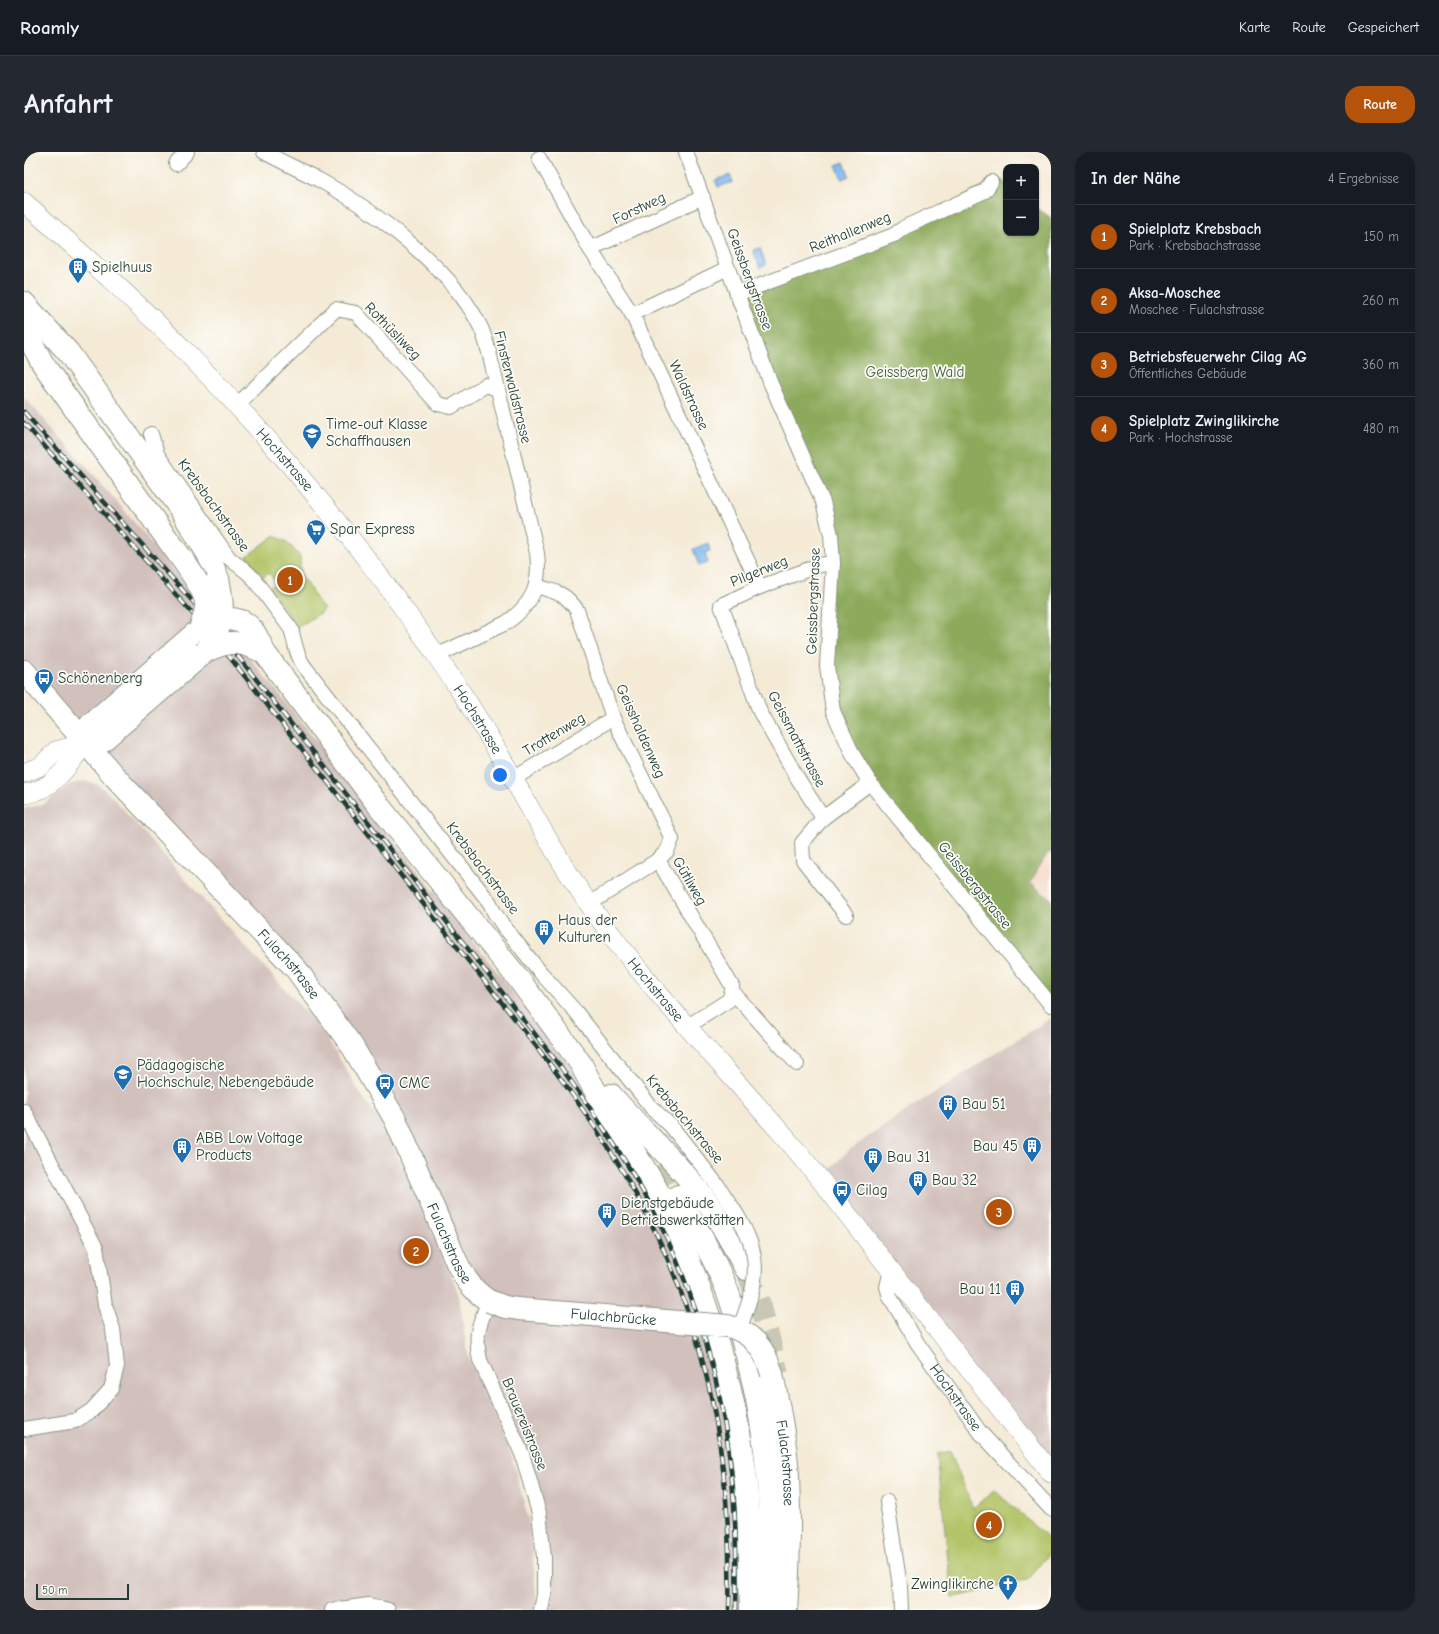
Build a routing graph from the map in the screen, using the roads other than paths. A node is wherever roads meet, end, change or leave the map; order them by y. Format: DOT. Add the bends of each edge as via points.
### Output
graph roads {
  1 [pos="186,152"];
  2 [pos="264,152"];
  3 [pos="686,152"];
  4 [pos="286,158"];
  5 [pos="539,158"];
  6 [pos="176,164"];
  7 [pos="991,182"];
  8 [pos="703,197"];
  9 [pos="24,202"];
  10 [pos="590,249"];
  11 [pos="728,268"];
  12 [pos="737,294"];
  13 [pos="24,303"];
  14 [pos="24,314"];
  15 [pos="632,314"];
  16 [pos="24,329"];
  17 [pos="497,389"];
  18 [pos="237,406"];
  19 [pos="151,434"];
  20 [pos="833,564"];
  21 [pos="215,583"];
  22 [pos="537,586"];
  23 [pos="760,587"];
  24 [pos="721,605"];
  25 [pos="221,619"];
  26 [pos="200,629"];
  27 [pos="206,651"];
  28 [pos="264,652"];
  29 [pos="436,656"];
  30 [pos="24,671"];
  31 [pos="613,718"];
  32 [pos="92,736"];
  33 [pos="24,773"];
  34 [pos="513,779"];
  35 [pos="870,783"];
  36 [pos="24,794"];
  37 [pos="823,818"];
  38 [pos="658,860"];
  39 [pos="589,904"];
  40 [pos="846,915"];
  41 [pos="732,991"];
  42 [pos="1051,1005"];
  43 [pos="688,1026"];
  44 [pos="581,1064"];
  45 [pos="797,1064"];
  46 [pos="24,1111"];
  47 [pos="746,1269"];
  48 [pos="891,1270"];
  49 [pos="489,1301"];
  50 [pos="739,1330"];
  51 [pos="24,1428"];
  52 [pos="1051,1473"];
  53 [pos="887,1502"];
  54 [pos="1051,1509"];
  55 [pos="781,1518"];
  56 [pos="332,1610"];
  57 [pos="388,1610"];
  58 [pos="541,1610"];
  59 [pos="751,1610"];
  60 [pos="757,1610"];
  61 [pos="767,1610"];
  62 [pos="772,1610"];
  63 [pos="786,1610"];
  64 [pos="901,1610"];
  1 -- 6 [label="street"];
  2 -- 4 [label="street, Finsterwaldstrasse"];
  3 -- 8 [label="street, Geissbergstrasse"];
  4 -- 17 [label="street, Finsterwaldstrasse" via="368,210 451,282 481,326"];
  5 -- 10 [label="street"];
  7 -- 12 [label="street, Reithallenweg" via="985,191 905,227 894,235"];
  8 -- 10 [label="street, Forstweg"];
  8 -- 11 [label="street, Geissbergstrasse"];
  9 -- 18 [label="street, Hochstrasse" via="113,281"];
  10 -- 15 [label="street"];
  11 -- 12 [label="street, Geissbergstrasse"];
  11 -- 15 [label="street"];
  12 -- 20 [label="street, Geissbergstrasse" via="771,384 823,502 831,535"];
  13 -- 25 [label="main road, bridge" via="63,345 200,539 218,579 223,604"];
  14 -- 21 [label="main road"];
  15 -- 23 [label="street, Waldstrasse"];
  16 -- 26 [label="main road, bridge" via="42,364 200,586 206,603"];
  17 -- 18 [label="street, Rothüsliweg" via="486,385 451,407 438,404 356,313 336,309"];
  17 -- 22 [label="street, Finsterwaldstrasse" via="537,553"];
  18 -- 29 [label="street, Hochstrasse" via="300,476 354,543"];
  19 -- 50 [label="street, Krebsbachstrasse, bridge" via="157,454 229,558 250,574 291,629 298,657 304,666 490,903 502,924 651,1107 671,1126 734,1210 748,1235 755,1268 753,1291"];
  20 -- 23 [label="street, Pilgerweg" via="820,565"];
  20 -- 35 [label="street, Geissbergstrasse" via="827,666 834,711 853,755"];
  22 -- 29 [label="street, Finsterwaldstrasse" via="528,603 506,624"];
  22 -- 31 [label="street, Geisshaldenweg" via="568,598 577,610"];
  23 -- 24 [label="street, Pilgerweg"];
  24 -- 37 [label="street, Geissmattstrasse" via="760,712"];
  25 -- 26 [label="main road, bridge"];
  25 -- 27 [label="main road, bridge"];
  25 -- 28 [label="main road, bridge" via="234,620 250,627"];
  26 -- 32 [label="main road"];
  27 -- 28 [label="main road, bridge" via="241,642"];
  27 -- 32 [label="main road"];
  28 -- 44 [label="main road, bridge" via="366,789 517,977"];
  29 -- 34 [label="street, Hochstrasse" via="462,693"];
  30 -- 32 [label="main road, Fulachstrasse"];
  31 -- 34 [label="street, Trottenweg"];
  31 -- 38 [label="street, Geisshaldenweg" via="672,839 667,851"];
  32 -- 33 [label="street" via="56,751 41,766"];
  32 -- 36 [label="street" via="53,782 33,793"];
  32 -- 49 [label="main road, Fulachstrasse" via="120,782 296,969 352,1046 400,1127 465,1278 474,1290"];
  34 -- 39 [label="street, Hochstrasse"];
  35 -- 37 [label="street"];
  35 -- 42 [label="street, Geissbergstrasse"];
  37 -- 40 [label="street" via="802,843 803,860"];
  38 -- 39 [label="street, Gütliweg"];
  38 -- 41 [label="street, Gütliweg" via="732,986"];
  39 -- 43 [label="street, Hochstrasse" via="652,987"];
  41 -- 43 [label="street" via="729,1000"];
  41 -- 45 [label="street, Gütliweg"];
  43 -- 48 [label="street, Hochstrasse" via="806,1161"];
  44 -- 47 [label="main road" via="693,1184 722,1226"];
  44 -- 59 [label="main road" via="590,1084 629,1143 667,1209 693,1271 717,1340 729,1384 743,1457"];
  46 -- 51 [label="street" via="96,1248 105,1305 113,1329 117,1366 111,1389 91,1411 75,1421"];
  48 -- 52 [label="street, Hochstrasse"];
  48 -- 54 [label="street, Hochstrasse" via="887,1287 890,1297 918,1344 980,1432"];
  49 -- 50 [label="main road, Fulachbrücke, bridge" via="518,1309 721,1325"];
  49 -- 58 [label="street, Brauereistrasse" via="479,1324 477,1350 522,1454 539,1513 544,1557 544,1595"];
  50 -- 63 [label="main road, Fulachstrasse, bridge" via="758,1343 764,1352 772,1374 780,1418 788,1475 789,1546"];
  53 -- 64 [label="street" via="900,1586"];
  55 -- 62 [label="main road"];
  56 -- 57 [label="street" via="369,1605"];
  60 -- 61 [label="main road" via="757,1502 746,1406 728,1331 678,1196 726,1286 754,1388 763,1438 769,1501"];
}
